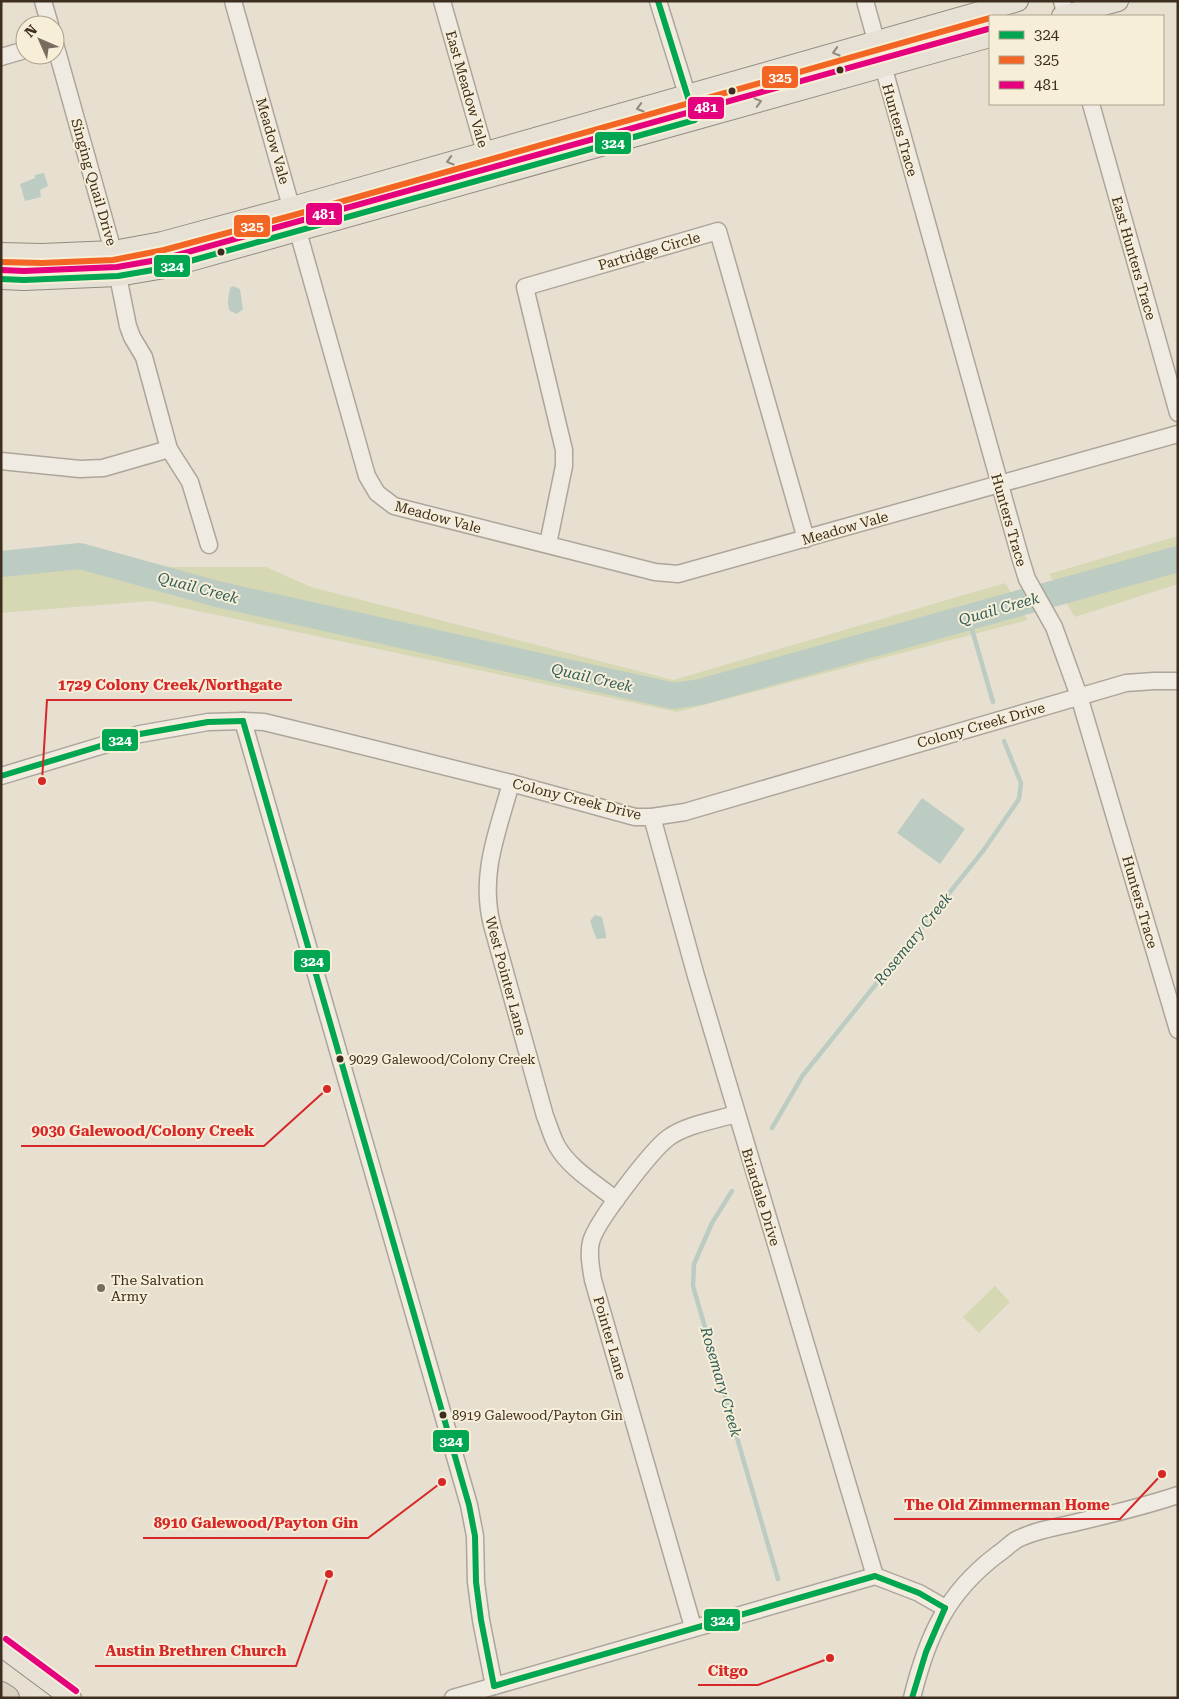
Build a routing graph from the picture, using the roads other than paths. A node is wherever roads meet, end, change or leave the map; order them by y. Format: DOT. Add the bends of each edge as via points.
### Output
graph roads {
  1 [pos="43,1"];
  2 [pos="233,1"];
  3 [pos="442,1"];
  4 [pos="658,1"];
  5 [pos="865,1"];
  6 [pos="1018,1"];
  7 [pos="1118,1"];
  8 [pos="1064,12"];
  9 [pos="47,15"];
  10 [pos="989,37"];
  11 [pos="876,41"];
  12 [pos="15,53"];
  13 [pos="1,57"];
  14 [pos="61,65"];
  15 [pos="883,68"];
  16 [pos="687,94"];
  17 [pos="1091,105"];
  18 [pos="694,120"];
  19 [pos="484,151"];
  20 [pos="492,177"];
  21 [pos="292,207"];
  22 [pos="299,231"];
  23 [pos="113,252"];
  24 [pos="1,253"];
  25 [pos="118,276"];
  26 [pos="1,279"];
  27 [pos="1178,413"];
  28 [pos="1178,434"];
  29 [pos="169,449"];
  30 [pos="1,462"];
  31 [pos="999,484"];
  32 [pos="806,539"];
  33 [pos="548,544"];
  34 [pos="209,545"];
  35 [pos="1178,681"];
  36 [pos="1079,696"];
  37 [pos="243,720"];
  38 [pos="1,776"];
  39 [pos="511,783"];
  40 [pos="652,817"];
  41 [pos="1175,1013"];
  42 [pos="1178,1030"];
  43 [pos="736,1114"];
  44 [pos="616,1200"];
  45 [pos="1178,1495"];
  46 [pos="875,1576"];
  47 [pos="945,1608"];
  48 [pos="693,1627"];
  49 [pos="1,1646"];
  50 [pos="494,1686"];
  51 [pos="1,1694"];
  52 [pos="7,1698"];
  53 [pos="71,1698"];
  54 [pos="454,1698"];
  55 [pos="912,1698"];
  1 -- 9 [label="street"];
  2 -- 21 [label="street, Meadow Vale"];
  3 -- 19 [label="street, East Meadow Vale"];
  4 -- 16 [label="street"];
  5 -- 11 [label="street, Hunters Trace"];
  6 -- 11 [label="main road"];
  7 -- 8 [label="main road"];
  10 -- 15 [label="main road"];
  11 -- 15 [label="street, Hunters Trace"];
  11 -- 16 [label="main road, one-way"];
  12 -- 13 [label="street"];
  14 -- 23 [label="street, Singing Quail Drive"];
  18 -- 15 [label="main road, one-way"];
  15 -- 31 [label="street, Hunters Trace"];
  16 -- 18 [label="street"];
  16 -- 19 [label="main road, one-way"];
  17 -- 27 [label="street, East Hunters Trace"];
  18 -- 20 [label="main road"];
  19 -- 20 [label="street, East Meadow Vale"];
  19 -- 21 [label="main road, one-way"];
  20 -- 22 [label="main road"];
  21 -- 22 [label="street, Meadow Vale"];
  21 -- 23 [label="main road"];
  22 -- 25 [label="main road" via="165,268"];
  22 -- 33 [label="street, Meadow Vale" via="367,476 377,494 400,508"];
  23 -- 24 [label="main road"];
  23 -- 25 [label="street, Singing Quail Drive"];
  25 -- 26 [label="main road"];
  25 -- 29 [label="street, Singing Quail Drive" via="128,326 144,357"];
  28 -- 31 [label="street"];
  29 -- 30 [label="street" via="103,468 80,470"];
  29 -- 34 [label="street, Singing Quail Drive" via="190,482"];
  31 -- 32 [label="street, Meadow Vale"];
  31 -- 36 [label="street, Hunters Trace" via="1027,579 1054,627"];
  32 -- 33 [label="street, Meadow Vale" via="678,574 655,572"];
  32 -- 33 [label="street, Partridge Circle" via="718,231 525,287 564,450 564,466"];
  35 -- 36 [label="street, Colony Creek Drive" via="1126,684"];
  36 -- 40 [label="street, Colony Creek Drive" via="685,812"];
  36 -- 41 [label="street, Hunters Trace"];
  37 -- 38 [label="street, Colony Creek Drive" via="208,722 140,734"];
  37 -- 39 [label="street, Colony Creek Drive" via="271,724"];
  37 -- 50 [label="street" via="469,1505 475,1536 480,1620"];
  39 -- 40 [label="street, Colony Creek Drive" via="636,817"];
  39 -- 44 [label="street, West Pointer Lane" via="488,871 487,893 492,925 553,1138 574,1166"];
  40 -- 43 [label="street, Briardale Drive"];
  41 -- 42 [label="street, Hunters Trace"];
  43 -- 44 [label="street, Pointer Lane" via="668,1137"];
  43 -- 46 [label="street, Briardale Drive"];
  44 -- 48 [label="street, Pointer Lane" via="591,1242 593,1280"];
  45 -- 47 [label="street" via="1016,1540 969,1577"];
  46 -- 47 [label="street" via="919,1593"];
  46 -- 48 [label="street"];
  47 -- 55 [label="street" via="930,1638"];
  48 -- 50 [label="street"];
  49 -- 53 [label="main road"];
  50 -- 54 [label="street"];
  51 -- 52 [label="highway"];
}
